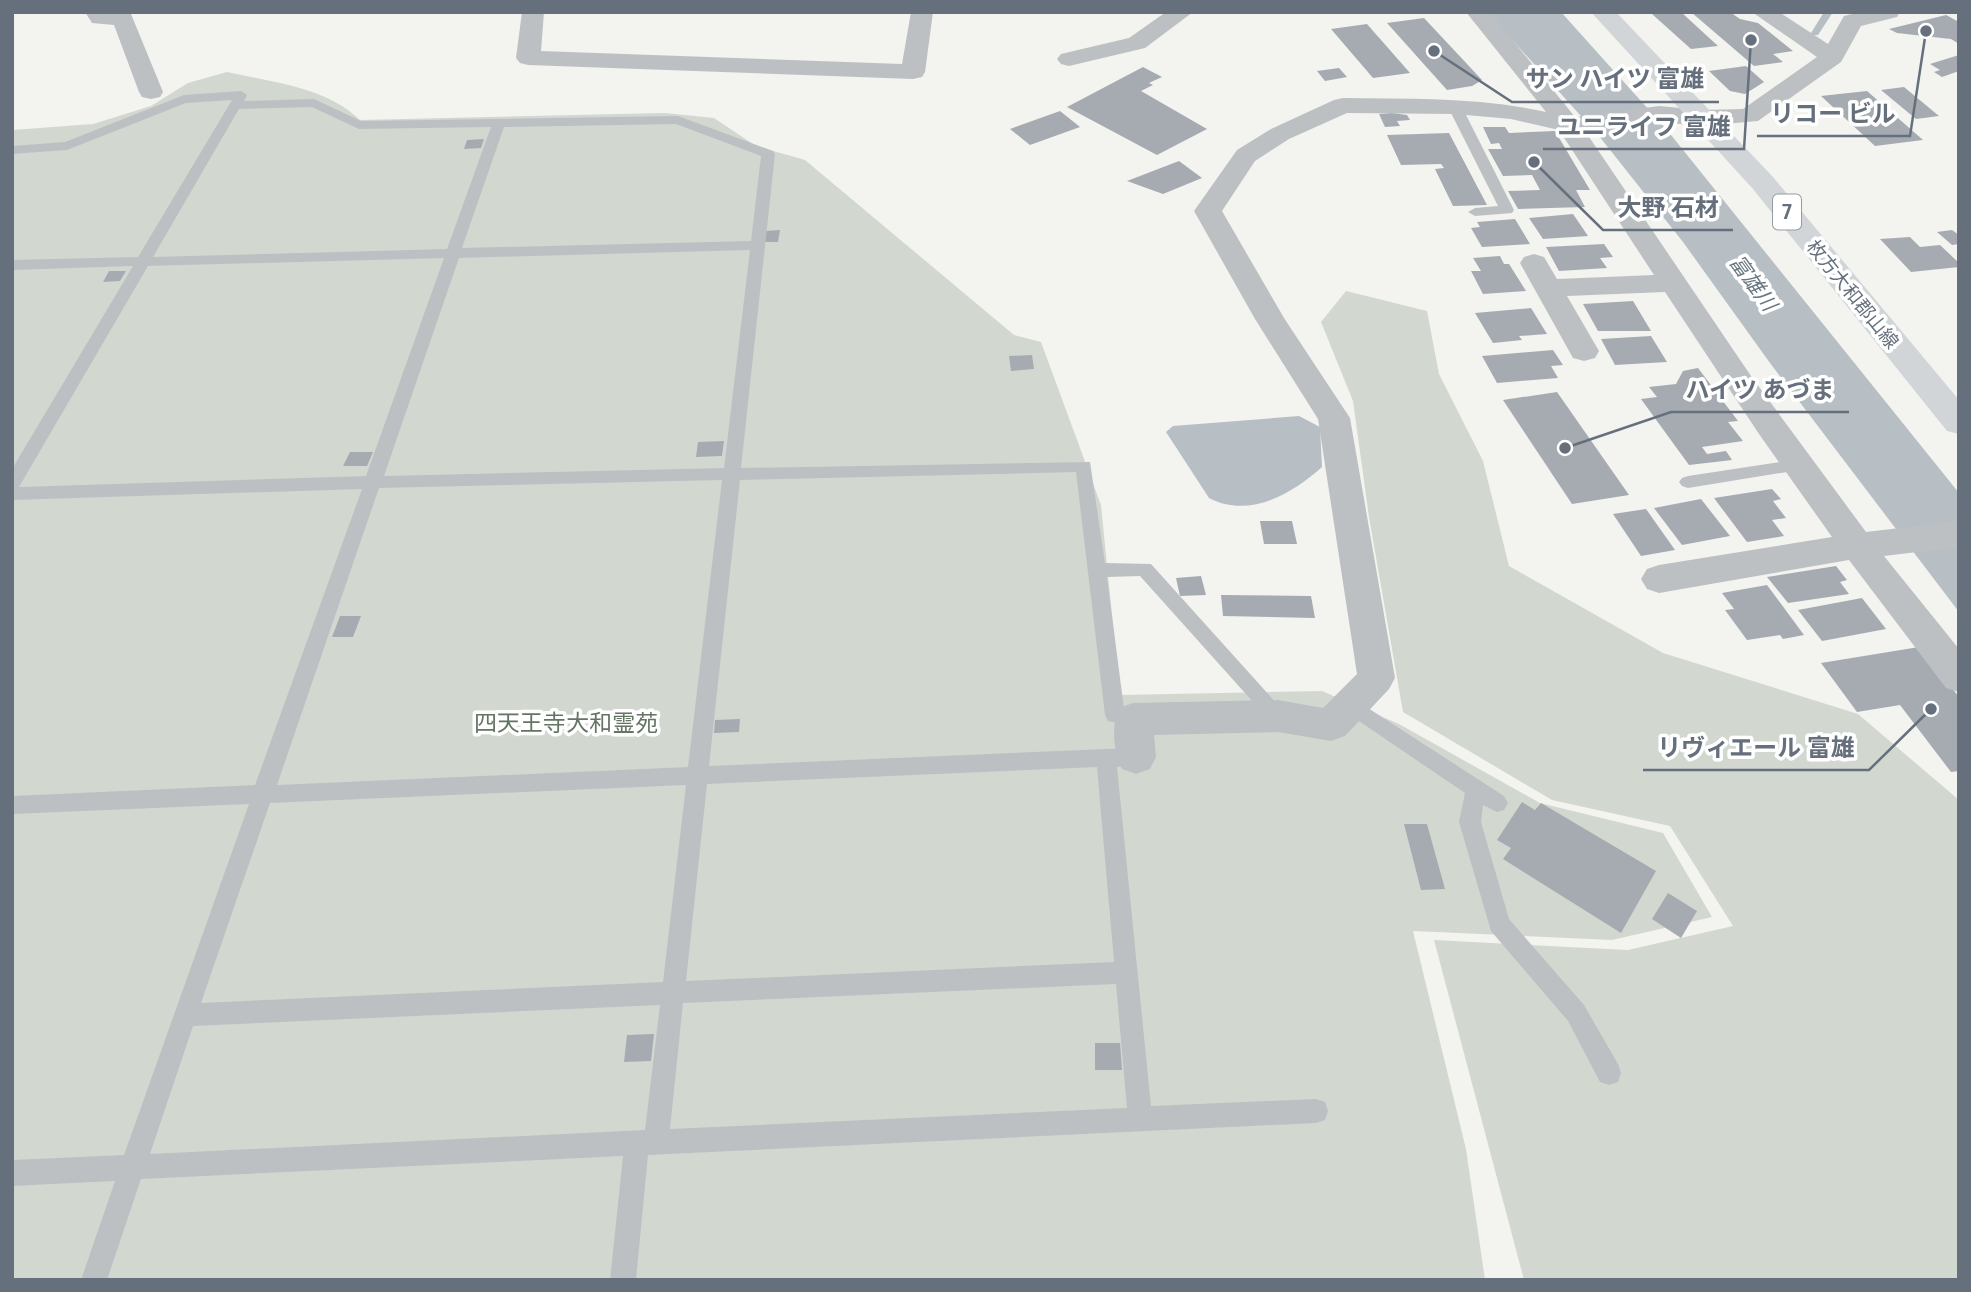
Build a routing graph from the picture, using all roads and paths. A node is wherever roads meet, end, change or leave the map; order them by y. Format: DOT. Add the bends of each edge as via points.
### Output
graph roads {
  1 [pos="96,12"];
  2 [pos="533,12"];
  3 [pos="922,12"];
  4 [pos="1477,12"];
  5 [pos="1603,12"];
  6 [pos="1763,12"];
  7 [pos="1889,12"];
  8 [pos="1165,16"];
  9 [pos="1833,57"];
  10 [pos="1069,59"];
  11 [pos="151,92"];
  12 [pos="236,105"];
  13 [pos="1455,107"];
  14 [pos="1702,118"];
  15 [pos="499,123"];
  16 [pos="1569,125"];
  17 [pos="12,150"];
  18 [pos="1475,212"];
  19 [pos="758,245"];
  20 [pos="453,253"];
  21 [pos="143,261"];
  22 [pos="1534,263"];
  23 [pos="12,265"];
  24 [pos="1672,283"];
  25 [pos="1549,288"];
  26 [pos="1584,351"];
  27 [pos="1959,423"];
  28 [pos="1799,466"];
  29 [pos="732,474"];
  30 [pos="373,482"];
  31 [pos="1688,482"];
  32 [pos="12,484"];
  33 [pos="12,494"];
  34 [pos="1959,534"];
  35 [pos="1856,546"];
  36 [pos="1097,570"];
  37 [pos="1659,579"];
  38 [pos="1959,677"];
  39 [pos="1351,705"];
  40 [pos="1278,716"];
  41 [pos="1133,719"];
  42 [pos="1121,758"];
  43 [pos="698,776"];
  44 [pos="1476,788"];
  45 [pos="264,795"];
  46 [pos="1497,803"];
  47 [pos="12,805"];
  48 [pos="1127,972"];
  49 [pos="673,993"];
  50 [pos="185,1015"];
  51 [pos="1609,1073"];
  52 [pos="1316,1111"];
  53 [pos="1140,1119"];
  54 [pos="646,1143"];
  55 [pos="134,1167"];
  56 [pos="12,1173"];
  57 [pos="94,1280"];
  58 [pos="623,1280"];
  1 -- 11 [label="street" via="100,18 123,19"];
  2 -- 3 [label="street" via="528,58 913,72"];
  4 -- 16 [label="street"];
  5 -- 14 [label="main road, 枚方大和郡山線 / 7"];
  6 -- 9 [label="street"];
  7 -- 9 [label="street" via="1852,22"];
  8 -- 10 [label="street" via="1137,43"];
  9 -- 14 [label="street" via="1749,116"];
  12 -- 15 [label="lane" via="314,103 359,125"];
  12 -- 17 [label="lane" via="241,95 184,99 67,146"];
  12 -- 21 [label="lane"];
  13 -- 16 [label="street" via="1511,112"];
  13 -- 18 [label="lane" via="1507,210"];
  13 -- 39 [label="street" via="1343,105 1280,134 1246,156 1209,211 1270,319 1334,418 1376,678"];
  14 -- 16 [label="street" via="1659,114"];
  14 -- 27 [label="main road, 枚方大和郡山線 / 7" via="1763,183"];
  15 -- 19 [label="lane" via="678,120 768,154"];
  15 -- 20 [label="lane"];
  16 -- 24 [label="street"];
  19 -- 20 [label="lane"];
  19 -- 29 [label="lane"];
  20 -- 21 [label="lane"];
  20 -- 30 [label="lane"];
  21 -- 23 [label="lane"];
  21 -- 32 [label="lane"];
  22 -- 25 [label="street"];
  24 -- 25 [label="street"];
  24 -- 28 [label="street"];
  25 -- 26 [label="street"];
  28 -- 31 [label="lane"];
  28 -- 35 [label="street"];
  29 -- 30 [label="lane"];
  29 -- 36 [label="lane" via="1084,466"];
  29 -- 43 [label="lane"];
  30 -- 33 [label="lane"];
  30 -- 45 [label="lane"];
  34 -- 35 [label="street"];
  35 -- 37 [label="street"];
  35 -- 38 [label="street"];
  36 -- 40 [label="lane" via="1145,569"];
  36 -- 41 [label="lane" via="1115,715"];
  39 -- 40 [label="street" via="1331,725"];
  39 -- 44 [label="lane"];
  40 -- 41 [label="street"];
  41 -- 42 [label="street"];
  42 -- 43 [label="lane"];
  42 -- 48 [label="lane"];
  43 -- 45 [label="lane"];
  43 -- 49 [label="lane"];
  44 -- 46 [label="lane"];
  44 -- 51 [label="lane" via="1470,822 1499,924 1576,1013"];
  45 -- 47 [label="lane"];
  45 -- 50 [label="lane"];
  48 -- 49 [label="lane"];
  48 -- 53 [label="lane"];
  49 -- 50 [label="lane"];
  49 -- 54 [label="lane"];
  50 -- 55 [label="lane"];
  52 -- 53 [label="lane"];
  53 -- 54 [label="lane"];
  54 -- 55 [label="lane"];
  54 -- 58 [label="lane"];
  55 -- 56 [label="lane"];
  55 -- 57 [label="lane"];
}
